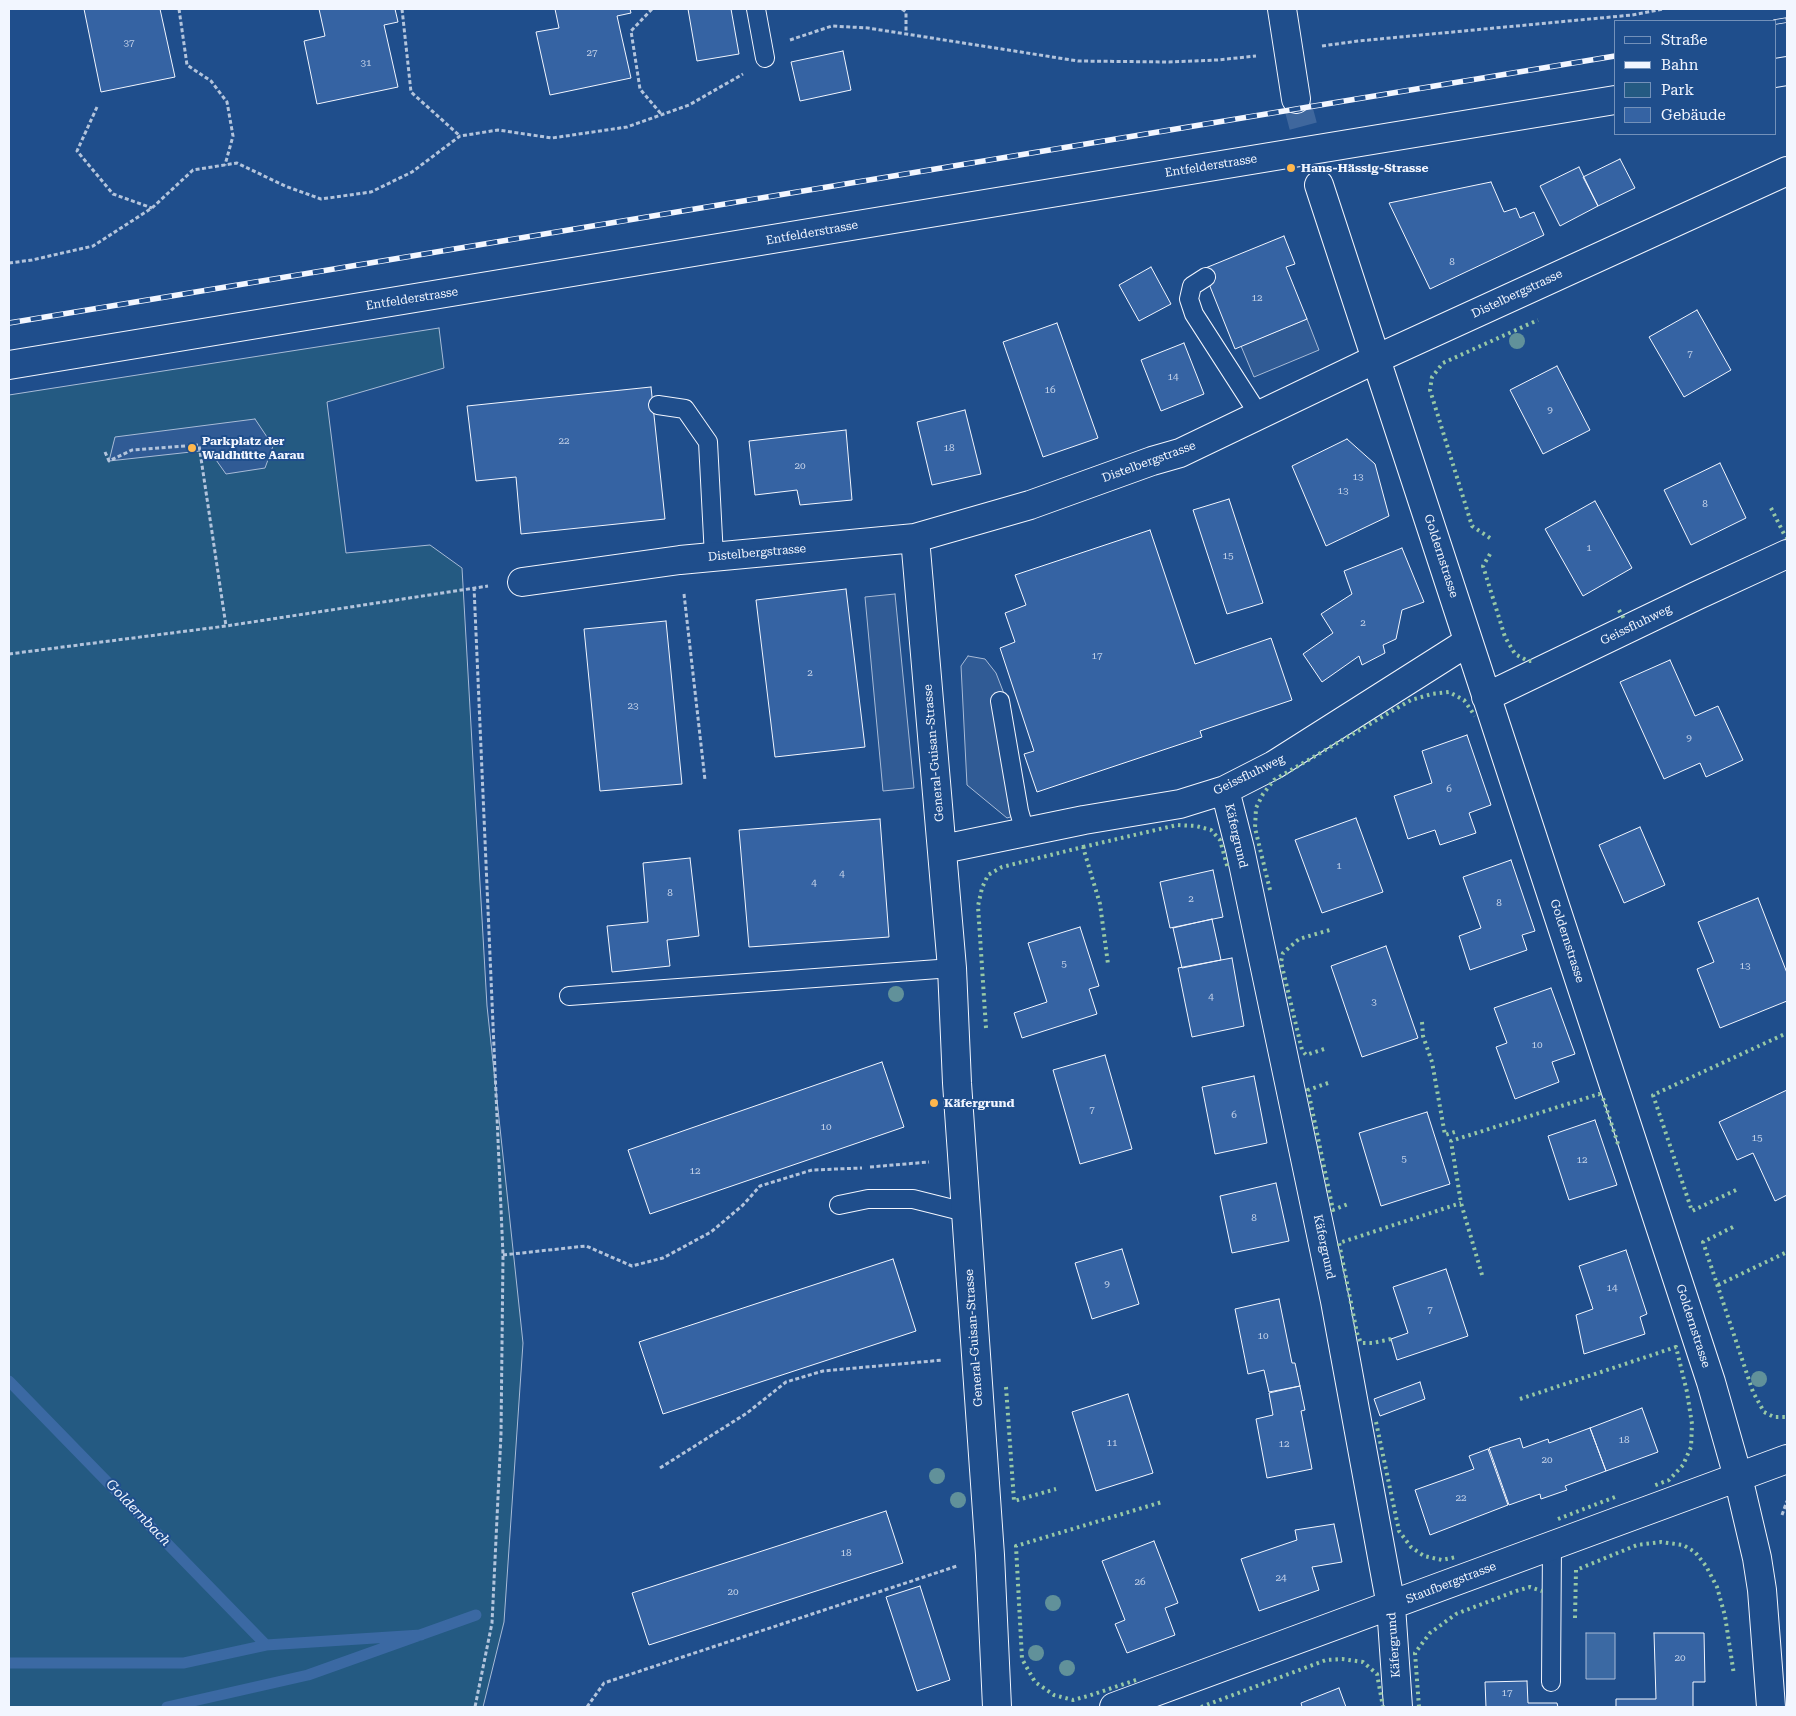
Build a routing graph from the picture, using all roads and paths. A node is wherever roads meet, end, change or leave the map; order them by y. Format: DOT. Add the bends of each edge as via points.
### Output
graph roads {
  1 [pos="179,9"];
  2 [pos="402,9"];
  3 [pos="652,9"];
  4 [pos="756,9"];
  5 [pos="902,9"];
  6 [pos="1282,9"];
  7 [pos="1664,9"];
  8 [pos="906,34"];
  9 [pos="1288,51"];
  10 [pos="765,58"];
  11 [pos="1296,99"];
  12 [pos="1614,100"];
  13 [pos="97,107"];
  14 [pos="662,115"];
  15 [pos="460,136"];
  16 [pos="225,165"];
  17 [pos="1787,171"];
  18 [pos="1319,185"];
  19 [pos="152,208"];
  20 [pos="9,264"];
  21 [pos="1206,277"];
  22 [pos="1376,359"];
  23 [pos="9,365"];
  24 [pos="658,405"];
  25 [pos="1260,415"];
  26 [pos="105,452"];
  27 [pos="915,538"];
  28 [pos="1787,554"];
  29 [pos="714,557"];
  30 [pos="680,560"];
  31 [pos="522,582"];
  32 [pos="474,587"];
  33 [pos="226,626"];
  34 [pos="1468,642"];
  35 [pos="9,654"];
  36 [pos="1486,697"];
  37 [pos="1000,701"];
  38 [pos="705,780"];
  39 [pos="1225,790"];
  40 [pos="1025,832"];
  41 [pos="943,849"];
  42 [pos="952,968"];
  43 [pos="569,996"];
  44 [pos="962,1160"];
  45 [pos="840,1205"];
  46 [pos="965,1212"];
  47 [pos="503,1255"];
  48 [pos="976,1356"];
  49 [pos="1787,1459"];
  50 [pos="660,1468"];
  51 [pos="1738,1476"];
  52 [pos="1552,1545"];
  53 [pos="990,1555"];
  54 [pos="1391,1606"];
  55 [pos="1778,1676"];
  56 [pos="1551,1682"];
  57 [pos="475,1707"];
  58 [pos="587,1707"];
  59 [pos="998,1707"];
  60 [pos="1114,1707"];
  61 [pos="1398,1707"];
  62 [pos="1771,1707"];
  1 -- 16 [label="path" via="187,65 210,81 227,102 233,136"];
  2 -- 15 [label="path" via="411,92"];
  3 -- 14 [label="path" via="631,31 640,89"];
  4 -- 10 [label="lane"];
  5 -- 8 [label="path" via="906,12"];
  6 -- 9 [label="street"];
  7 -- 9 [label="path"];
  8 -- 9 [label="path" via="1078,61 1208,61"];
  8 -- 10 [label="path" via="832,26 792,38"];
  9 -- 11 [label="street"];
  10 -- 14 [label="path" via="689,105"];
  12 -- 23 [label="street, Entfelderstrasse"];
  13 -- 19 [label="path" via="77,151 113,194"];
  14 -- 15 [label="path" via="627,127 552,138 498,130"];
  15 -- 16 [label="path" via="412,172 371,192 321,199 285,186 237,162"];
  16 -- 19 [label="path" via="193,170"];
  17 -- 22 [label="street, Distelbergstrasse"];
  18 -- 22 [label="street, Goldernstrasse"];
  19 -- 20 [label="path" via="93,246"];
  21 -- 25 [label="lane" via="1192,286 1189,299 1194,314"];
  22 -- 25 [label="street, Distelbergstrasse"];
  22 -- 34 [label="street, Goldernstrasse"];
  24 -- 29 [label="lane" via="685,409 708,442"];
  25 -- 27 [label="street, Distelbergstrasse" via="1180,453 1030,505"];
  26 -- 33 [label="path" via="109,461 132,450 199,445"];
  27 -- 29 [label="street, Distelbergstrasse"];
  27 -- 41 [label="street, General-Guisan-Strasse"];
  28 -- 36 [label="street, Geissfluhweg"];
  29 -- 30 [label="street, Distelbergstrasse"];
  30 -- 31 [label="street, Distelbergstrasse"];
  30 -- 38 [label="path"];
  31 -- 32 [label="path"];
  32 -- 33 [label="path"];
  32 -- 47 [label="path"];
  33 -- 35 [label="path"];
  34 -- 36 [label="street, Goldernstrasse"];
  34 -- 39 [label="street, Geissfluhweg" via="1274,765"];
  36 -- 51 [label="street, Goldernstrasse" via="1696,1335"];
  37 -- 40 [label="lane"];
  39 -- 40 [label="street, Geissfluhweg" via="1180,804"];
  39 -- 54 [label="street, Käfergrund" via="1335,1301"];
  40 -- 41 [label="street, Geissfluhweg"];
  41 -- 42 [label="street, General-Guisan-Strasse"];
  42 -- 43 [label="lane"];
  42 -- 44 [label="street, General-Guisan-Strasse"];
  44 -- 46 [label="street, General-Guisan-Strasse"];
  44 -- 47 [label="path" via="812,1170 760,1186 711,1232 662,1258 632,1266 586,1246"];
  45 -- 46 [label="lane" via="868,1199 913,1199"];
  46 -- 48 [label="street, General-Guisan-Strasse"];
  47 -- 57 [label="path" via="501,1434 492,1623"];
  48 -- 50 [label="path" via="823,1371 786,1382 747,1413"];
  48 -- 53 [label="street, General-Guisan-Strasse"];
  49 -- 51 [label="street, Staufbergstrasse"];
  51 -- 52 [label="street, Staufbergstrasse"];
  51 -- 55 [label="street, Goldernstrasse" via="1757,1558"];
  52 -- 54 [label="street, Staufbergstrasse"];
  52 -- 56 [label="lane"];
  53 -- 58 [label="path" via="604,1682"];
  53 -- 59 [label="street, General-Guisan-Strasse"];
  54 -- 60 [label="street, Staufbergstrasse"];
  54 -- 61 [label="street, Käfergrund"];
  55 -- 62 [label="street, Goldernstrasse"];
}
